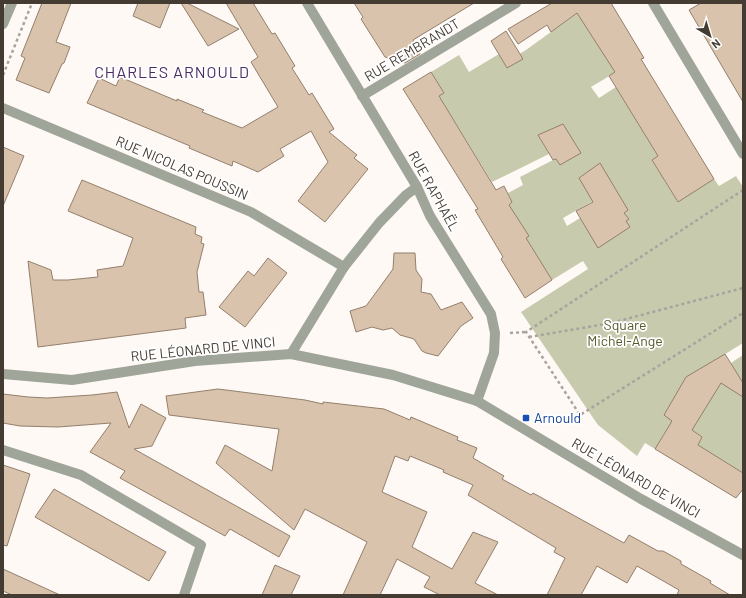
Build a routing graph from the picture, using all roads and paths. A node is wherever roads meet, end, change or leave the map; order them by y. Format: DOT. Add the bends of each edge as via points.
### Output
graph roads {
  1 [pos="12,3"];
  2 [pos="32,3"];
  3 [pos="307,3"];
  4 [pos="516,3"];
  5 [pos="653,3"];
  6 [pos="3,24"];
  7 [pos="3,75"];
  8 [pos="362,96"];
  9 [pos="3,108"];
  10 [pos="743,154"];
  11 [pos="418,187"];
  12 [pos="743,190"];
  13 [pos="344,267"];
  14 [pos="743,288"];
  15 [pos="743,313"];
  16 [pos="529,337"];
  17 [pos="291,354"];
  18 [pos="3,374"];
  19 [pos="477,401"];
  20 [pos="3,450"];
  21 [pos="743,555"];
  22 [pos="184,595"];
  1 -- 6 [label="street"];
  2 -- 7 [label="path"];
  3 -- 8 [label="street, RUE RAPHAËL"];
  4 -- 8 [label="street, RUE REMBRANDT"];
  5 -- 10 [label="street"];
  8 -- 11 [label="street, RUE RAPHAËL"];
  9 -- 13 [label="street, RUE NICOLAS POUSSIN" via="251,212"];
  11 -- 13 [label="street" via="406,195 379,223"];
  11 -- 19 [label="street, RUE RAPHAËL" via="430,216 491,314 495,333 494,353"];
  12 -- 16 [label="path" via="526,332"];
  13 -- 17 [label="street"];
  14 -- 16 [label="path" via="611,323"];
  15 -- 16 [label="path" via="580,416"];
  17 -- 18 [label="street, RUE LÉONARD DE VINCI" via="195,361 72,380"];
  17 -- 19 [label="street, RUE LÉONARD DE VINCI" via="393,375"];
  19 -- 21 [label="street, RUE LÉONARD DE VINCI" via="641,499"];
  20 -- 22 [label="street" via="81,475 201,544"];
}
